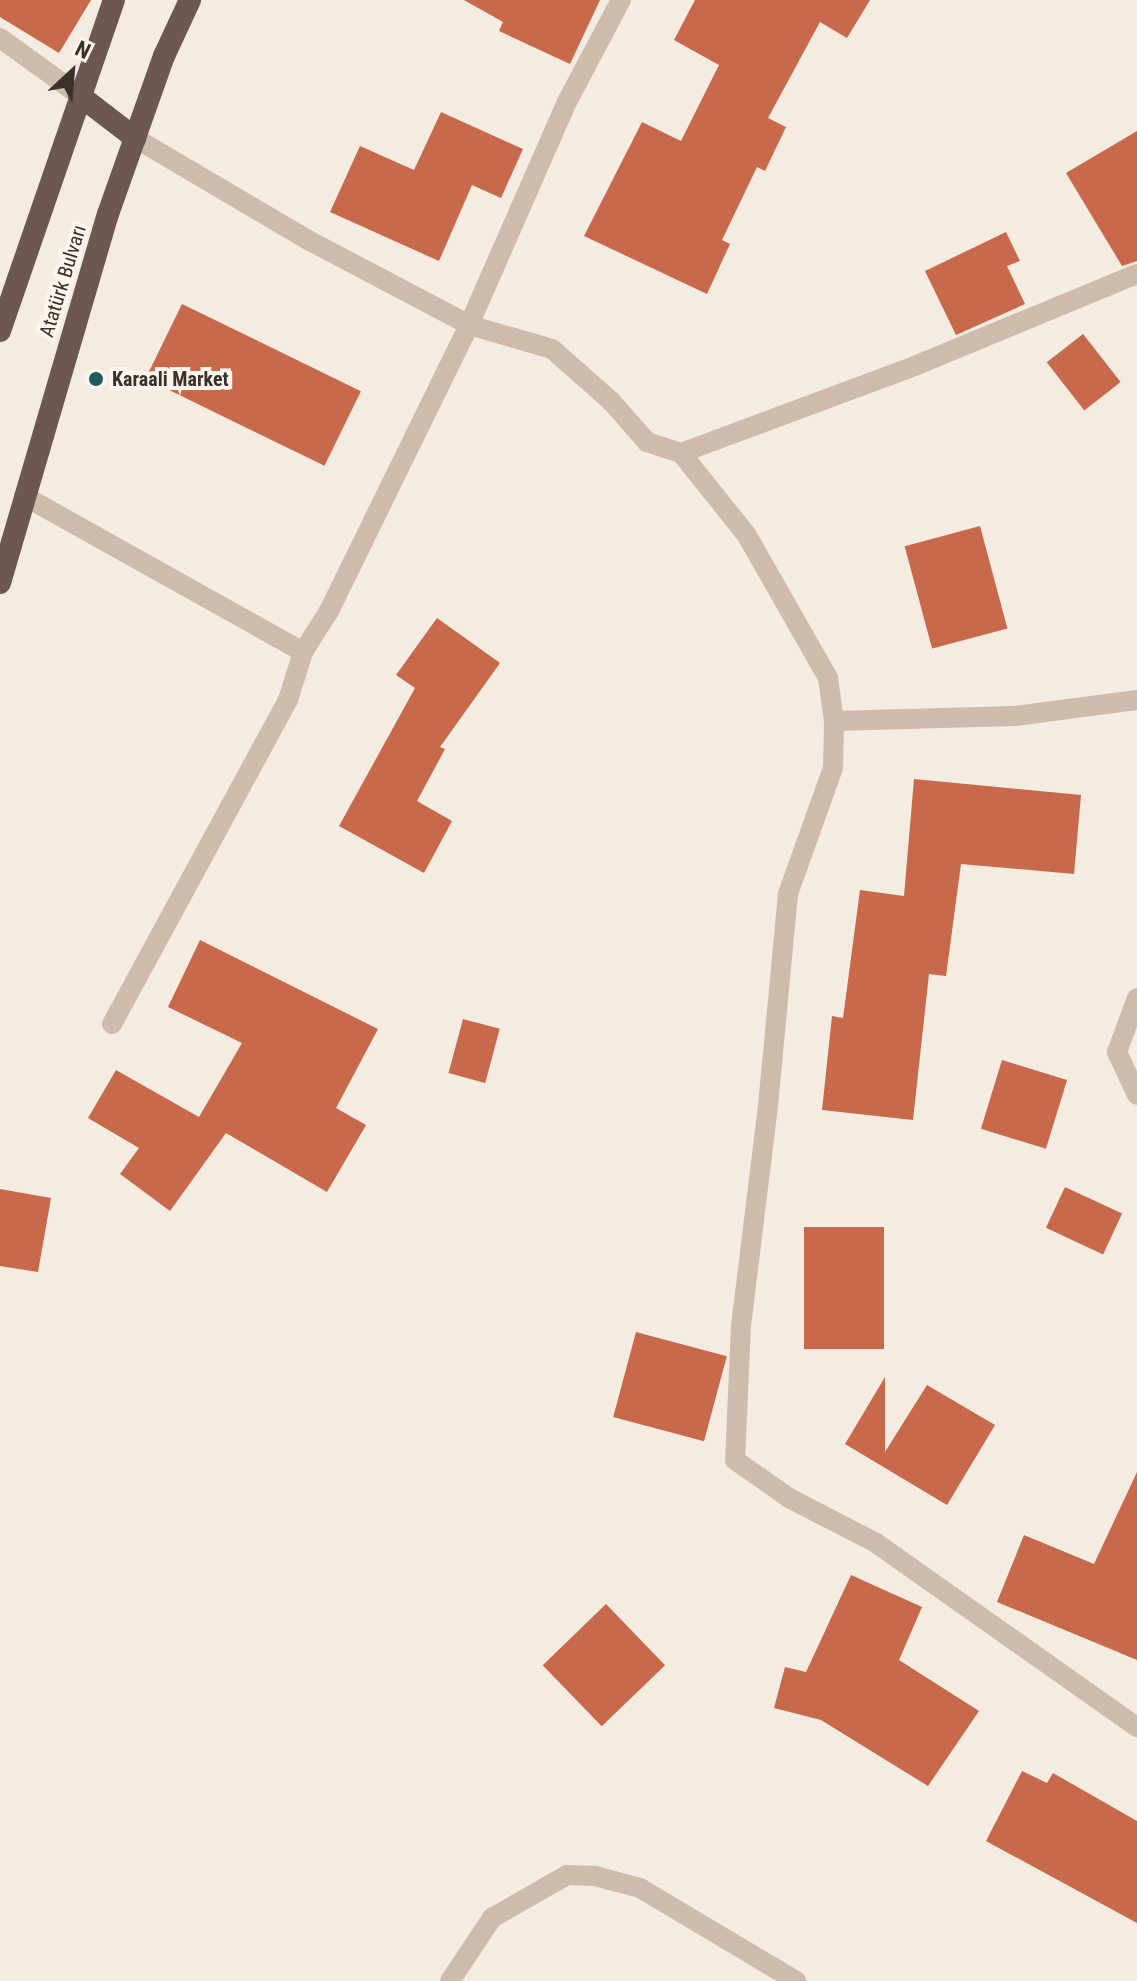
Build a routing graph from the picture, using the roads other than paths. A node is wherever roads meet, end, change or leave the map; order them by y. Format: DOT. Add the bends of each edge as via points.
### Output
graph roads {
  1 [pos="114,0"];
  2 [pos="190,0"];
  3 [pos="621,0"];
  4 [pos="0,38"];
  5 [pos="79,95"];
  6 [pos="135,138"];
  7 [pos="1137,274"];
  8 [pos="469,325"];
  9 [pos="0,331"];
  10 [pos="681,453"];
  11 [pos="24,496"];
  12 [pos="0,583"];
  13 [pos="303,652"];
  14 [pos="1137,700"];
  15 [pos="834,721"];
  16 [pos="1137,998"];
  17 [pos="112,1024"];
  18 [pos="1137,1095"];
  19 [pos="1137,1727"];
  20 [pos="450,1981"];
  21 [pos="796,1981"];
  1 -- 5 [label="highway"];
  2 -- 6 [label="highway, Atatürk Bulvarı"];
  3 -- 8 [label="street" via="568,100"];
  4 -- 5 [label="street"];
  5 -- 6 [label="highway"];
  5 -- 9 [label="highway"];
  6 -- 8 [label="street" via="310,241"];
  6 -- 11 [label="highway, Atatürk Bulvarı"];
  7 -- 10 [label="street" via="917,365"];
  8 -- 10 [label="street" via="552,349 611,401 647,442"];
  8 -- 13 [label="street" via="329,611"];
  10 -- 15 [label="street" via="746,534 806,636 828,678"];
  11 -- 12 [label="highway, Atatürk Bulvarı"];
  11 -- 13 [label="street"];
  13 -- 17 [label="street" via="288,700"];
  14 -- 15 [label="street" via="1015,716"];
  15 -- 19 [label="street" via="833,768 788,894 741,1325 735,1460 789,1498 876,1543"];
  16 -- 18 [label="street" via="1117,1052"];
  20 -- 21 [label="street" via="492,1918 567,1875 640,1888"];
}
